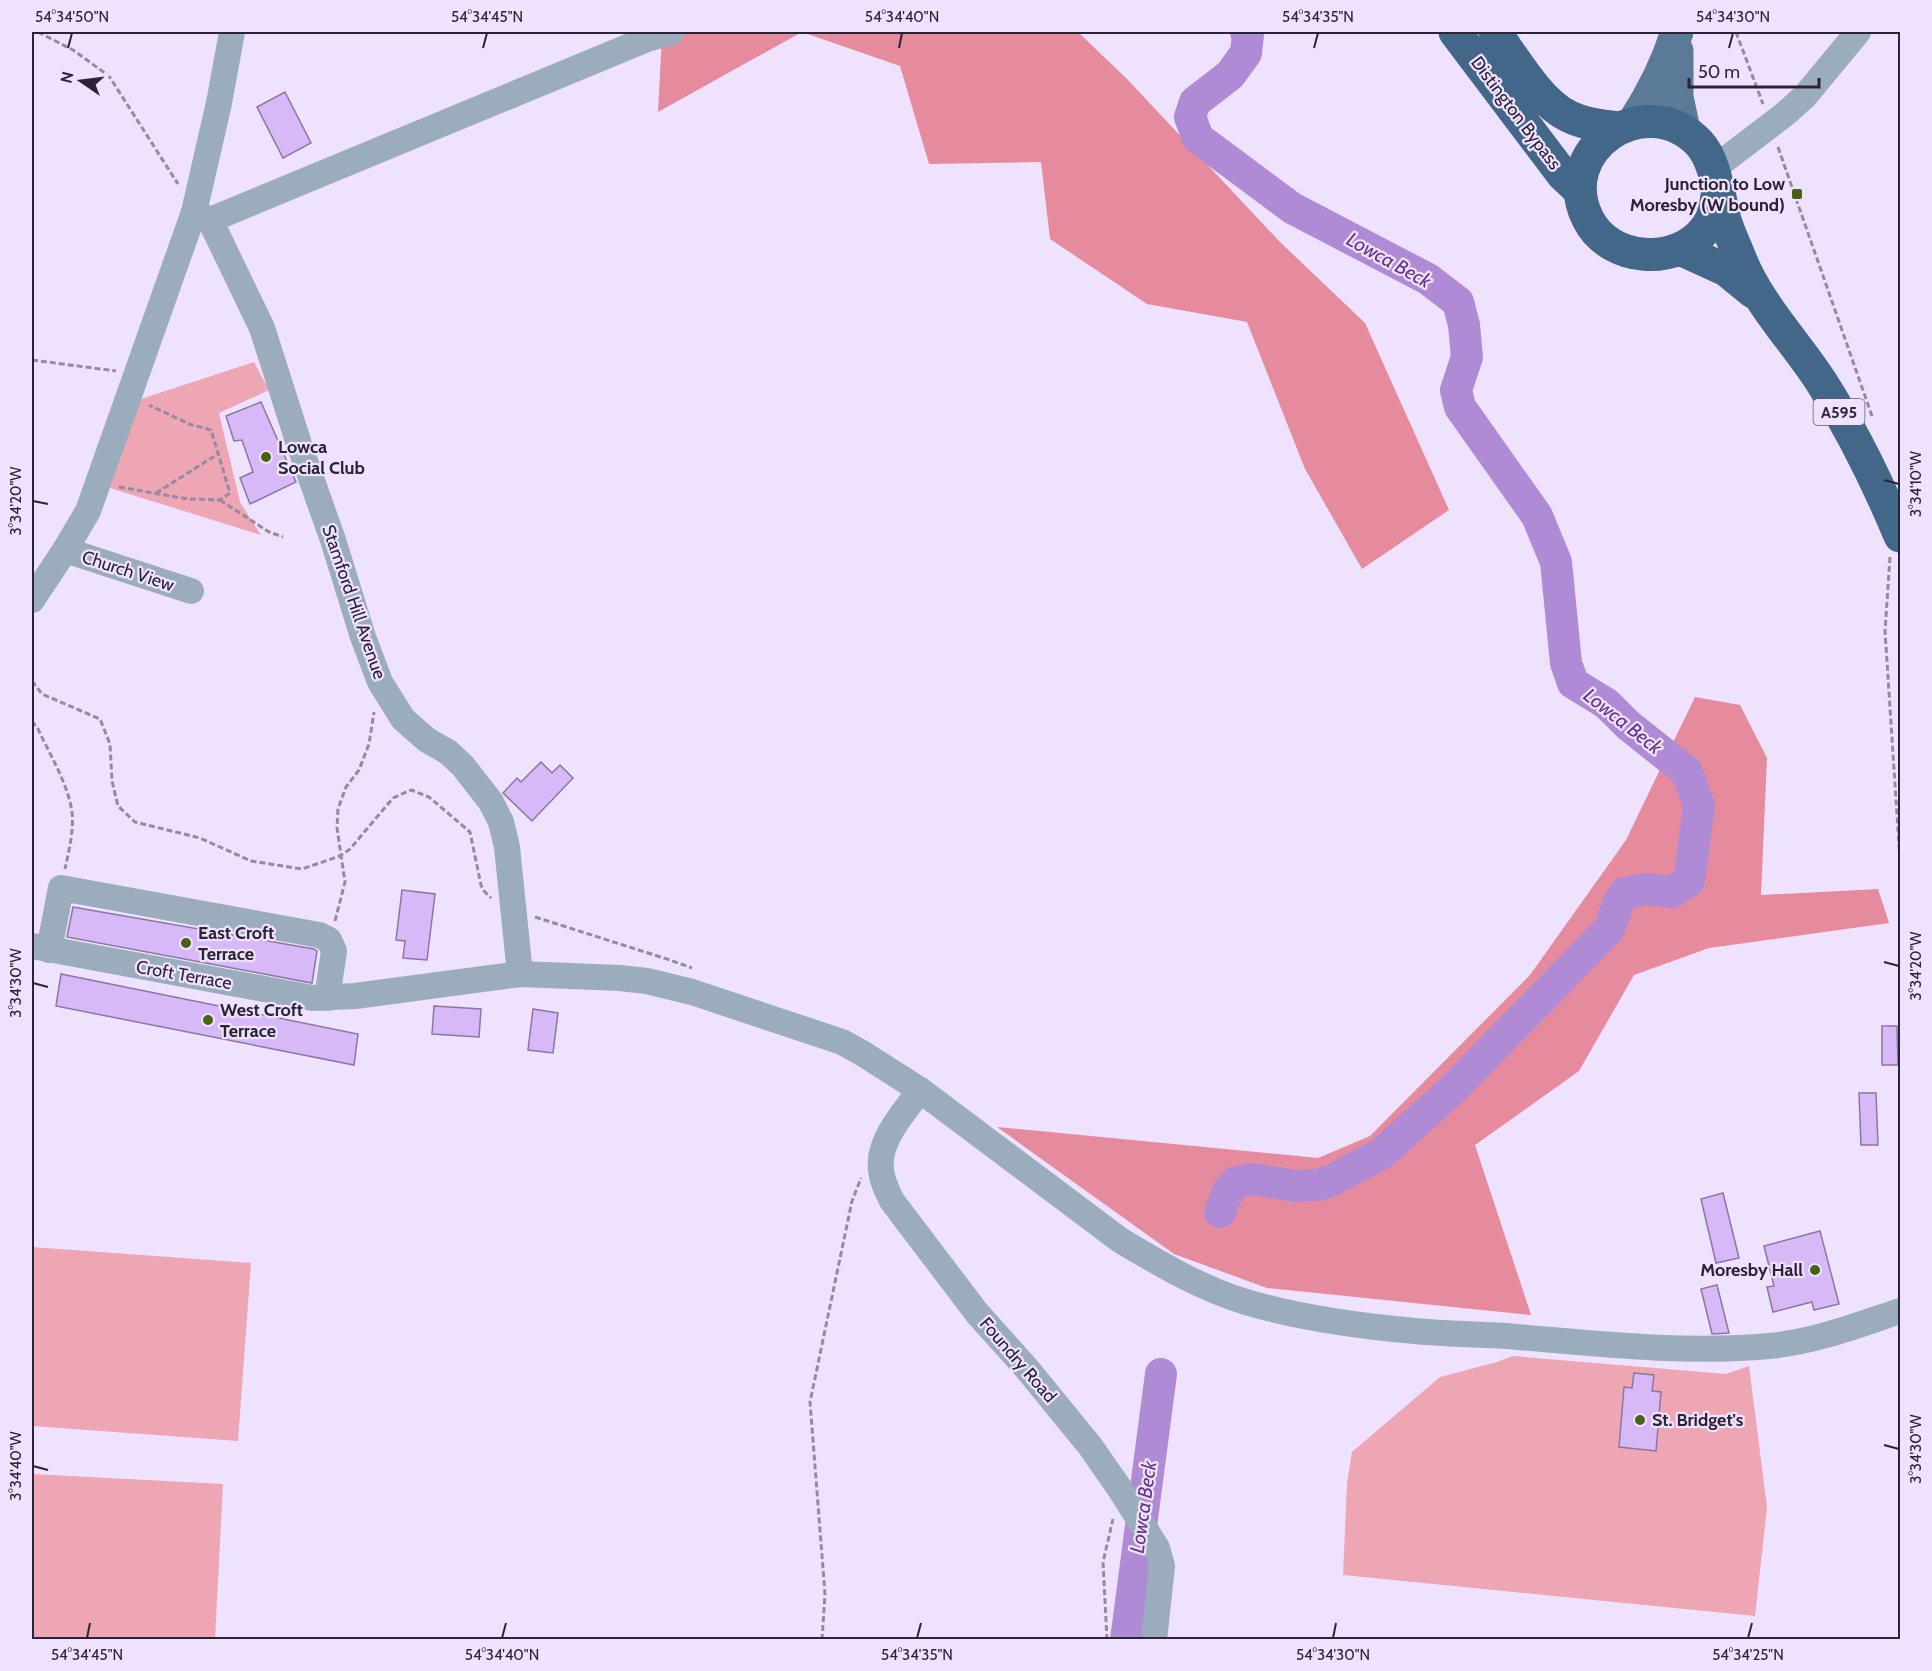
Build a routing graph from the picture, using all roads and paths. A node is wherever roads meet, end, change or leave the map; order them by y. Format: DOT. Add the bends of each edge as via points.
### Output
graph roads {
  1 [pos="38,32"];
  2 [pos="232,32"];
  3 [pos="671,32"];
  4 [pos="1455,32"];
  5 [pos="1495,32"];
  6 [pos="1678,32"];
  7 [pos="1736,32"];
  8 [pos="1858,32"];
  9 [pos="1626,125"];
  10 [pos="1770,126"];
  11 [pos="1684,130"];
  12 [pos="1715,179"];
  13 [pos="1580,191"];
  14 [pos="202,216"];
  15 [pos="1680,249"];
  16 [pos="1761,298"];
  17 [pos="32,360"];
  18 [pos="133,382"];
  19 [pos="1873,418"];
  20 [pos="218,454"];
  21 [pos="97,483"];
  22 [pos="156,493"];
  23 [pos="220,500"];
  24 [pos="1896,526"];
  25 [pos="283,537"];
  26 [pos="65,550"];
  27 [pos="191,591"];
  28 [pos="32,600"];
  29 [pos="32,681"];
  30 [pos="386,691"];
  31 [pos="32,721"];
  32 [pos="340,856"];
  33 [pos="1900,861"];
  34 [pos="61,888"];
  35 [pos="495,899"];
  36 [pos="329,940"];
  37 [pos="40,948"];
  38 [pos="520,974"];
  39 [pos="327,998"];
  40 [pos="920,1090"];
  41 [pos="880,1169"];
  42 [pos="1900,1311"];
  43 [pos="1120,1489"];
  44 [pos="822,1640"];
  45 [pos="1107,1640"];
  46 [pos="1154,1640"];
  1 -- 14 [label="path" via="73,50 109,76"];
  2 -- 14 [label="street"];
  3 -- 14 [label="street"];
  4 -- 13 [label="highway, Distington Bypass" via="1563,175"];
  5 -- 9 [label="highway, Distington Bypass" via="1553,107 1592,125"];
  6 -- 9 [label="main road" via="1659,78"];
  6 -- 11 [label="main road" via="1677,97"];
  7 -- 10 [label="path"];
  8 -- 10 [label="street" via="1804,96"];
  9 -- 11 [label="highway" via="1655,120"];
  9 -- 13 [label="highway" via="1599,141 1583,172"];
  10 -- 12 [label="street"];
  10 -- 19 [label="path"];
  11 -- 12 [label="highway" via="1701,145"];
  12 -- 15 [label="highway" via="1715,211 1696,239"];
  12 -- 16 [label="highway, A595" via="1726,222"];
  13 -- 15 [label="highway" via="1593,229 1606,242 1645,255"];
  14 -- 18 [label="street"];
  14 -- 30 [label="street, Stamford Hill Avenue" via="262,328 363,637"];
  15 -- 16 [label="highway, A595" via="1726,270"];
  16 -- 24 [label="highway, A595" via="1821,382 1859,446"];
  17 -- 18 [label="path"];
  18 -- 20 [label="path" via="155,409 211,430"];
  18 -- 21 [label="street"];
  20 -- 22 [label="path"];
  20 -- 23 [label="path" via="230,493"];
  21 -- 22 [label="path"];
  21 -- 26 [label="street" via="88,511"];
  22 -- 23 [label="path"];
  23 -- 25 [label="path"];
  24 -- 33 [label="path" via="1885,631"];
  26 -- 27 [label="street, Church View"];
  26 -- 28 [label="street"];
  29 -- 32 [label="path" via="42,694 100,719 110,744 118,806 135,822 200,838 261,863 302,869"];
  30 -- 32 [label="path" via="378,697 369,744 338,808"];
  30 -- 38 [label="street, Stamford Hill Avenue" via="403,719 463,766 501,822"];
  31 -- 34 [label="path" via="65,788 72,812 72,835"];
  32 -- 35 [label="path" via="393,798 411,790 429,797 470,832 481,885"];
  32 -- 36 [label="path" via="345,882"];
  34 -- 36 [label="street" via="319,935"];
  34 -- 37 [label="street"];
  36 -- 39 [label="street" via="334,951"];
  37 -- 39 [label="street, Croft Terrace"];
  38 -- 39 [label="street, Croft Terrace"];
  38 -- 40 [label="street, Croft Terrace" via="620,978 692,992 842,1042"];
  40 -- 41 [label="street" via="885,1143"];
  40 -- 42 [label="street, Croft Terrace" via="1120,1240 1186,1278 1279,1310 1348,1324 1418,1332 1692,1348 1779,1344 1840,1331"];
  41 -- 43 [label="street, Foundry Road" via="892,1201 977,1313 1090,1446"];
  41 -- 44 [label="path" via="863,1175 852,1202 810,1402 825,1594"];
  43 -- 45 [label="path" via="1103,1562"];
  43 -- 46 [label="street, Foundry Road" via="1157,1548 1162,1566"];
}
